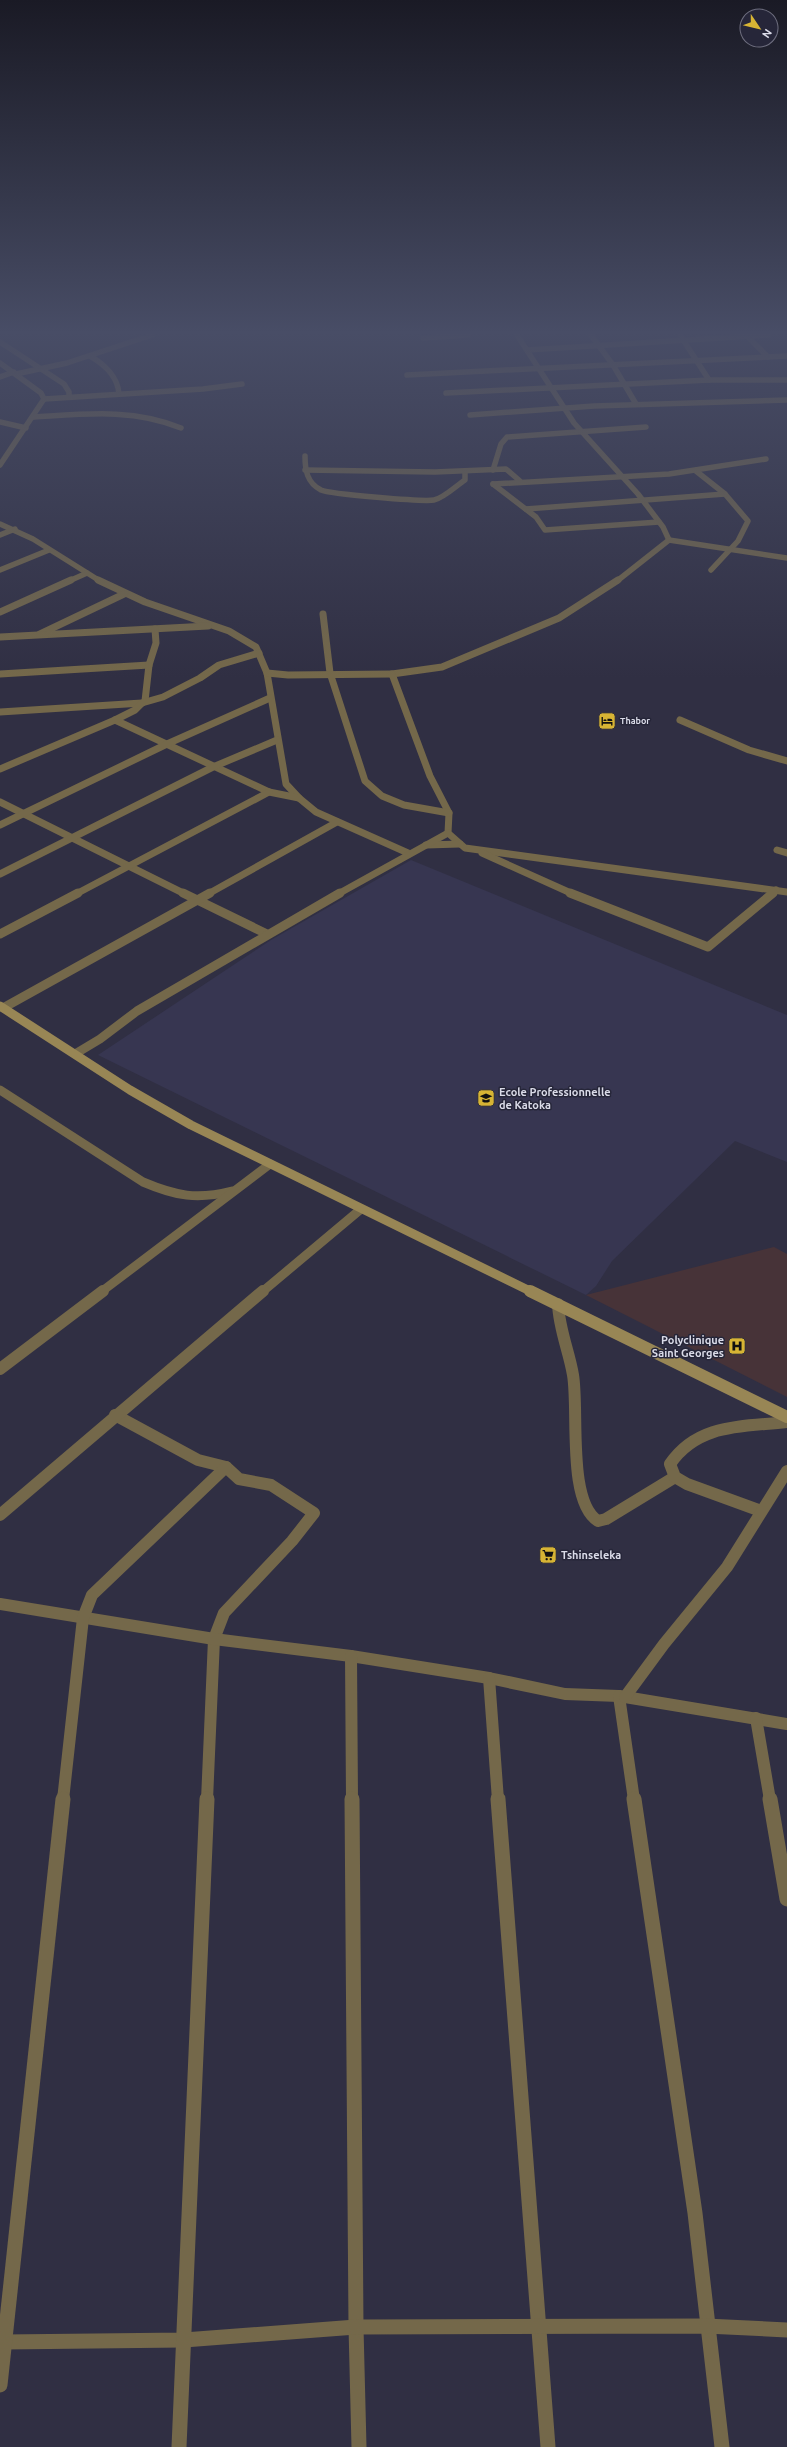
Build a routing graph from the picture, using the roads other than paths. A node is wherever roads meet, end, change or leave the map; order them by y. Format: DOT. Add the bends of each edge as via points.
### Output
graph roads {
  1 [pos="11,449"];
  2 [pos="499,449"];
  3 [pos="597,449"];
  4 [pos="305,456"];
  5 [pos="766,459"];
  6 [pos="0,465"];
  7 [pos="305,470"];
  8 [pos="493,470"];
  9 [pos="696,471"];
  10 [pos="465,472"];
  11 [pos="621,477"];
  12 [pos="520,481"];
  13 [pos="725,494"];
  14 [pos="641,499"];
  15 [pos="526,509"];
  16 [pos="0,520"];
  17 [pos="659,522"];
  18 [pos="3,525"];
  19 [pos="14,529"];
  20 [pos="0,535"];
  21 [pos="669,540"];
  22 [pos="731,549"];
  23 [pos="49,550"];
  24 [pos="787,558"];
  25 [pos="0,570"];
  26 [pos="711,570"];
  27 [pos="87,573"];
  28 [pos="124,594"];
  29 [pos="0,612"];
  30 [pos="323,614"];
  31 [pos="213,625"];
  32 [pos="155,629"];
  33 [pos="38,635"];
  34 [pos="0,637"];
  35 [pos="259,653"];
  36 [pos="149,665"];
  37 [pos="267,673"];
  38 [pos="330,673"];
  39 [pos="0,674"];
  40 [pos="392,674"];
  41 [pos="270,698"];
  42 [pos="144,702"];
  43 [pos="0,712"];
  44 [pos="115,720"];
  45 [pos="680,720"];
  46 [pos="277,740"];
  47 [pos="166,744"];
  48 [pos="787,761"];
  49 [pos="214,767"];
  50 [pos="0,769"];
  51 [pos="269,792"];
  52 [pos="299,798"];
  53 [pos="0,802"];
  54 [pos="449,813"];
  55 [pos="24,814"];
  56 [pos="337,822"];
  57 [pos="0,826"];
  58 [pos="448,833"];
  59 [pos="72,838"];
  60 [pos="460,844"];
  61 [pos="426,845"];
  62 [pos="474,850"];
  63 [pos="777,850"];
  64 [pos="408,853"];
  65 [pos="787,853"];
  66 [pos="130,866"];
  67 [pos="0,874"];
  68 [pos="776,890"];
  69 [pos="787,892"];
  70 [pos="197,900"];
  71 [pos="0,934"];
  72 [pos="267,934"];
  73 [pos="1,1007"];
  74 [pos="75,1054"];
  75 [pos="0,1090"];
  76 [pos="270,1164"];
  77 [pos="243,1186"];
  78 [pos="361,1209"];
  79 [pos="558,1304"];
  80 [pos="0,1369"];
  81 [pos="115,1415"];
  82 [pos="787,1417"];
  83 [pos="787,1422"];
  84 [pos="226,1467"];
  85 [pos="787,1471"];
  86 [pos="675,1477"];
  87 [pos="762,1511"];
  88 [pos="0,1516"];
  89 [pos="0,1604"];
  90 [pos="82,1618"];
  91 [pos="214,1639"];
  92 [pos="351,1656"];
  93 [pos="489,1678"];
  94 [pos="622,1697"];
  95 [pos="756,1718"];
  96 [pos="787,1724"];
  97 [pos="787,1899"];
  98 [pos="706,2326"];
  99 [pos="356,2327"];
  100 [pos="538,2327"];
  101 [pos="787,2330"];
  102 [pos="184,2340"];
  103 [pos="4,2342"];
  104 [pos="0,2385"];
  105 [pos="179,2447"];
  106 [pos="359,2447"];
  107 [pos="548,2447"];
  108 [pos="722,2447"];
  1 -- 6 [label="street"];
  2 -- 8 [label="street"];
  3 -- 11 [label="street"];
  4 -- 7 [label="street"];
  5 -- 9 [label="street"];
  7 -- 10 [label="street"];
  7 -- 10 [label="street" via="314,486 330,492 431,500 460,484 464,480"];
  8 -- 10 [label="street"];
  8 -- 12 [label="street" via="509,469"];
  9 -- 11 [label="street"];
  9 -- 13 [label="street"];
  11 -- 12 [label="street"];
  11 -- 14 [label="street"];
  12 -- 15 [label="street" via="493,485"];
  13 -- 14 [label="street"];
  13 -- 22 [label="street" via="748,521 747,527"];
  14 -- 15 [label="street"];
  14 -- 17 [label="street"];
  15 -- 17 [label="street" via="536,517 545,530"];
  16 -- 18 [label="street"];
  17 -- 21 [label="street" via="668,533"];
  18 -- 19 [label="street"];
  19 -- 20 [label="street"];
  19 -- 23 [label="street"];
  21 -- 22 [label="street"];
  21 -- 40 [label="street" via="607,589 559,618 442,667"];
  22 -- 24 [label="street"];
  22 -- 26 [label="street"];
  23 -- 25 [label="street"];
  23 -- 27 [label="street"];
  27 -- 28 [label="street"];
  27 -- 29 [label="street"];
  28 -- 31 [label="street"];
  28 -- 33 [label="street"];
  30 -- 38 [label="street"];
  31 -- 32 [label="street"];
  31 -- 35 [label="street" via="241,636 256,647"];
  32 -- 33 [label="street"];
  32 -- 36 [label="street" via="156,643"];
  33 -- 34 [label="street"];
  35 -- 37 [label="street"];
  35 -- 42 [label="street" via="232,660 163,697"];
  36 -- 39 [label="street"];
  36 -- 42 [label="street"];
  37 -- 38 [label="street"];
  37 -- 41 [label="street"];
  38 -- 40 [label="street"];
  38 -- 54 [label="street" via="361,771 370,786 393,800 414,808 433,813"];
  40 -- 54 [label="street" via="430,776"];
  41 -- 46 [label="street"];
  41 -- 47 [label="street"];
  42 -- 43 [label="street"];
  42 -- 44 [label="street" via="135,710"];
  44 -- 47 [label="street"];
  44 -- 50 [label="street"];
  45 -- 48 [label="street" via="743,747"];
  46 -- 49 [label="street"];
  46 -- 52 [label="street" via="286,784"];
  47 -- 49 [label="street"];
  47 -- 55 [label="street"];
  49 -- 51 [label="street"];
  49 -- 59 [label="street"];
  51 -- 52 [label="street"];
  51 -- 66 [label="street"];
  52 -- 56 [label="street" via="316,812"];
  53 -- 55 [label="street"];
  54 -- 58 [label="street"];
  55 -- 57 [label="street"];
  55 -- 59 [label="street"];
  56 -- 64 [label="street"];
  56 -- 70 [label="street"];
  58 -- 60 [label="street"];
  58 -- 61 [label="street"];
  59 -- 66 [label="street"];
  59 -- 67 [label="street"];
  60 -- 61 [label="street"];
  60 -- 62 [label="street"];
  61 -- 64 [label="street"];
  62 -- 68 [label="street"];
  62 -- 68 [label="street" via="546,883 708,947"];
  63 -- 65 [label="street"];
  64 -- 72 [label="street"];
  66 -- 70 [label="street"];
  66 -- 71 [label="street"];
  68 -- 69 [label="street"];
  70 -- 72 [label="street"];
  70 -- 73 [label="street"];
  72 -- 74 [label="street" via="137,1011"];
  73 -- 74 [label="street"];
  74 -- 76 [label="street" via="159,1108"];
  75 -- 77 [label="street" via="119,1170 166,1192 201,1198 224,1194"];
  76 -- 77 [label="street"];
  76 -- 78 [label="street"];
  77 -- 80 [label="street"];
  78 -- 79 [label="street"];
  78 -- 81 [label="street"];
  79 -- 82 [label="street"];
  79 -- 86 [label="street" via="559,1322 573,1376 575,1442 583,1504 590,1516 598,1521 606,1519"];
  81 -- 84 [label="street" via="198,1460"];
  81 -- 88 [label="street"];
  83 -- 86 [label="street" via="729,1427 693,1441 674,1454 670,1464"];
  84 -- 90 [label="street" via="106,1580 92,1595"];
  84 -- 91 [label="street" via="239,1479 271,1484 314,1513 224,1613"];
  85 -- 87 [label="street"];
  86 -- 87 [label="street" via="687,1484"];
  87 -- 94 [label="street" via="726,1567"];
  89 -- 90 [label="street"];
  90 -- 91 [label="street"];
  90 -- 103 [label="street"];
  91 -- 92 [label="street"];
  91 -- 102 [label="street"];
  92 -- 93 [label="street"];
  92 -- 99 [label="street"];
  93 -- 94 [label="street" via="565,1694"];
  93 -- 100 [label="street"];
  94 -- 95 [label="street"];
  94 -- 98 [label="street" via="695,2213"];
  95 -- 96 [label="street"];
  95 -- 97 [label="street"];
  98 -- 100 [label="street"];
  98 -- 101 [label="street"];
  98 -- 108 [label="street"];
  99 -- 100 [label="street"];
  99 -- 102 [label="street"];
  99 -- 106 [label="street"];
  100 -- 107 [label="street"];
  102 -- 103 [label="street"];
  102 -- 105 [label="street"];
  103 -- 104 [label="street"];
}
